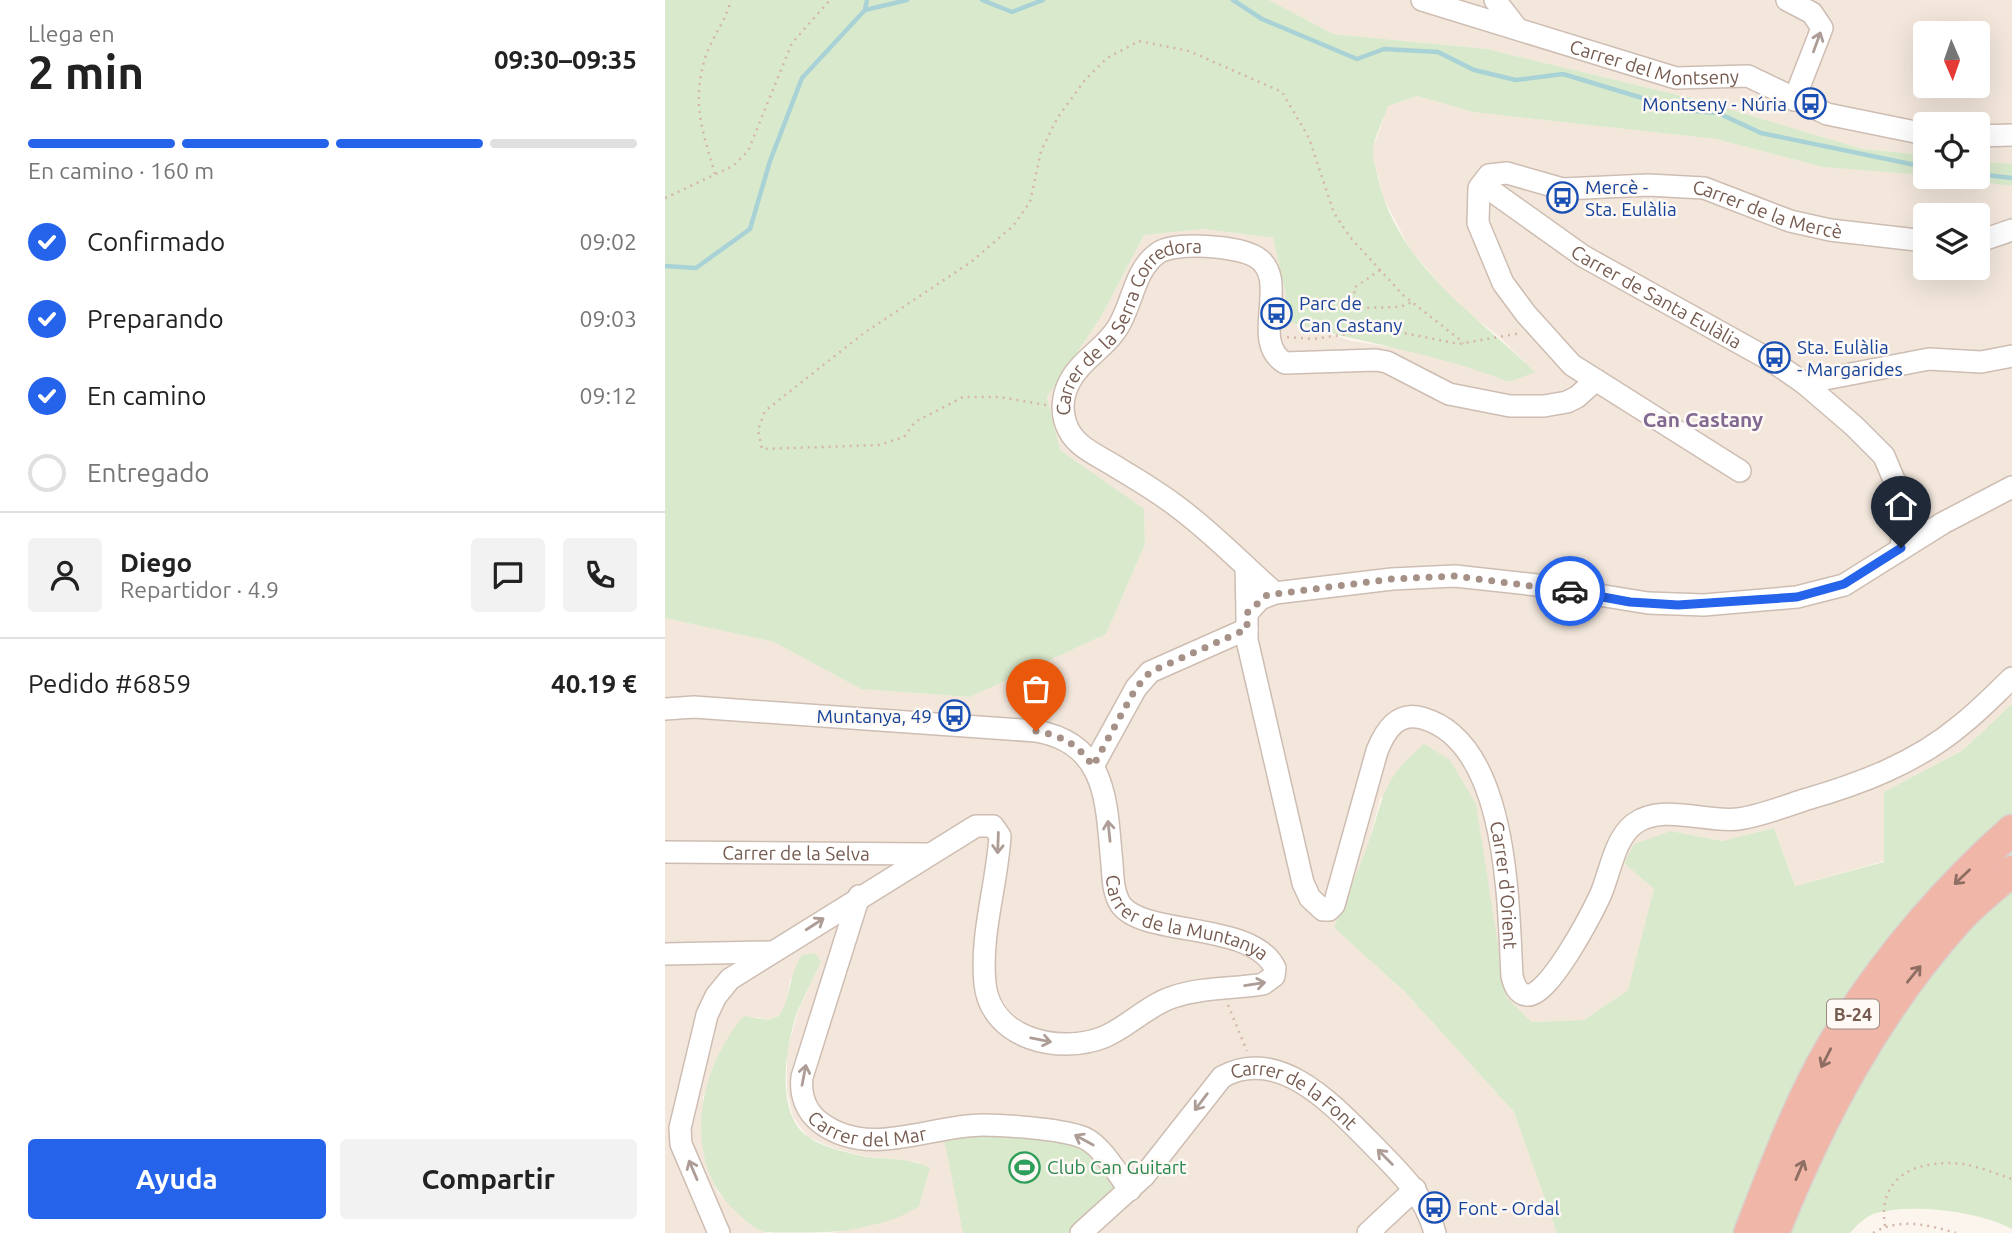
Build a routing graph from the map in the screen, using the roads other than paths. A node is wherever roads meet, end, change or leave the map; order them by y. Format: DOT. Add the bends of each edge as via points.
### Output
graph roads {
  1 [pos="1422,0"];
  2 [pos="1495,0"];
  3 [pos="1787,0"];
  4 [pos="1516,27"];
  5 [pos="1794,100"];
  6 [pos="1913,132"];
  7 [pos="2012,135"];
  8 [pos="1990,136"];
  9 [pos="1482,184"];
  10 [pos="2012,230"];
  11 [pos="1990,238"];
  12 [pos="1913,240"];
  13 [pos="2012,356"];
  14 [pos="1596,380"];
  15 [pos="1804,383"];
  16 [pos="1740,471"];
  17 [pos="2012,487"];
  18 [pos="1905,506"];
  19 [pos="1943,523"];
  20 [pos="1901,548"];
  21 [pos="1246,568"];
  22 [pos="1275,593"];
  23 [pos="1247,621"];
  24 [pos="2012,678"];
  25 [pos="665,709"];
  26 [pos="1093,766"];
  27 [pos="2012,830"];
  28 [pos="665,852"];
  29 [pos="929,855"];
  30 [pos="2012,871"];
  31 [pos="859,896"];
  32 [pos="771,953"];
  33 [pos="665,954"];
  34 [pos="1415,1189"];
  35 [pos="1130,1190"];
  36 [pos="719,1233"];
  37 [pos="1081,1233"];
  38 [pos="1368,1233"];
  39 [pos="1435,1233"];
  40 [pos="1749,1233"];
  41 [pos="1774,1233"];
  1 -- 4 [label="street, Carrer del Montseny"];
  2 -- 4 [label="street"];
  5 -- 3 [label="street, one-way" via="1822,28 1812,13"];
  4 -- 5 [label="street, Carrer del Montseny" via="1676,78 1748,76"];
  5 -- 6 [label="street, Carrer del Montseny" via="1827,114"];
  7 -- 8 [label="street"];
  9 -- 12 [label="street, Carrer de la Mercè" via="1489,175 1507,173 1563,189 1648,184 1704,188 1830,230"];
  9 -- 14 [label="street" via="1478,222 1503,283 1573,365"];
  9 -- 15 [label="street, Carrer de Santa Eulàlia" via="1583,256 1652,291"];
  10 -- 11 [label="street"];
  13 -- 15 [label="street" via="1981,362 1929,359"];
  14 -- 16 [label="street"];
  14 -- 21 [label="street, Carrer de la Serra Corredora" via="1566,402 1510,406 1449,394 1376,360 1285,363 1274,354 1270,281 1260,259 1193,246 1161,251 1145,266 1117,330 1071,378 1063,403 1065,422 1081,446 1176,506"];
  15 -- 18 [label="street, Carrer de Santa Eulàlia" via="1884,456"];
  17 -- 19 [label="street"];
  18 -- 19 [label="street"];
  18 -- 20 [label="street, Carrer de Santa Eulàlia"];
  19 -- 20 [label="street"];
  20 -- 22 [label="street" via="1844,584 1810,595 1704,605 1648,603 1455,576"];
  21 -- 22 [label="street, Carrer de la Serra Corredora"];
  21 -- 23 [label="street, Carrer d'Orient"];
  22 -- 23 [label="street" via="1260,599"];
  23 -- 24 [label="street, Carrer d'Orient" via="1310,898 1323,910 1335,905 1386,731 1405,717 1432,721 1468,753 1485,787 1503,850 1512,976 1517,989 1528,995 1551,980 1593,910 1620,843 1633,825 1664,815 1744,818 1860,783 1948,735"];
  23 -- 26 [label="street" via="1150,672 1136,688"];
  25 -- 26 [label="street, Carrer de la Muntanya" via="694,707 1036,731 1076,745"];
  29 -- 26 [label="street, Carrer de la Muntanya, one-way" via="981,824 998,831 983,957 985,987 998,1017 1023,1036 1049,1042 1086,1042 1120,1029 1169,998 1267,983 1274,976 1273,965 1246,943 1125,909 1114,890 1105,799"];
  27 -- 40 [label="highway, B-24, one-way" via="1951,888 1879,974 1824,1061 1789,1132"];
  28 -- 29 [label="street, Carrer de la Selva"];
  29 -- 31 [label="street, Carrer de la Muntanya"];
  41 -- 30 [label="highway, B-24, one-way" via="1802,1163 1856,1059 1900,991 1958,919"];
  32 -- 31 [label="street, Carrer de la Muntanya, one-way"];
  35 -- 31 [label="street, Carrer del Mar, one-way" via="1095,1146 1078,1135 982,1125 862,1141 835,1132 816,1119 802,1095 802,1076"];
  32 -- 33 [label="street"];
  36 -- 32 [label="street, Carrer de la Muntanya, one-way" via="681,1144 681,1118 711,1004 730,979"];
  34 -- 35 [label="street, Carrer de la Font, one-way" via="1314,1090 1290,1076 1254,1070 1229,1073 1213,1086"];
  34 -- 38 [label="street"];
  34 -- 39 [label="street, Carrer de la Font"];
  35 -- 37 [label="street, Carrer de la Font"];
}
